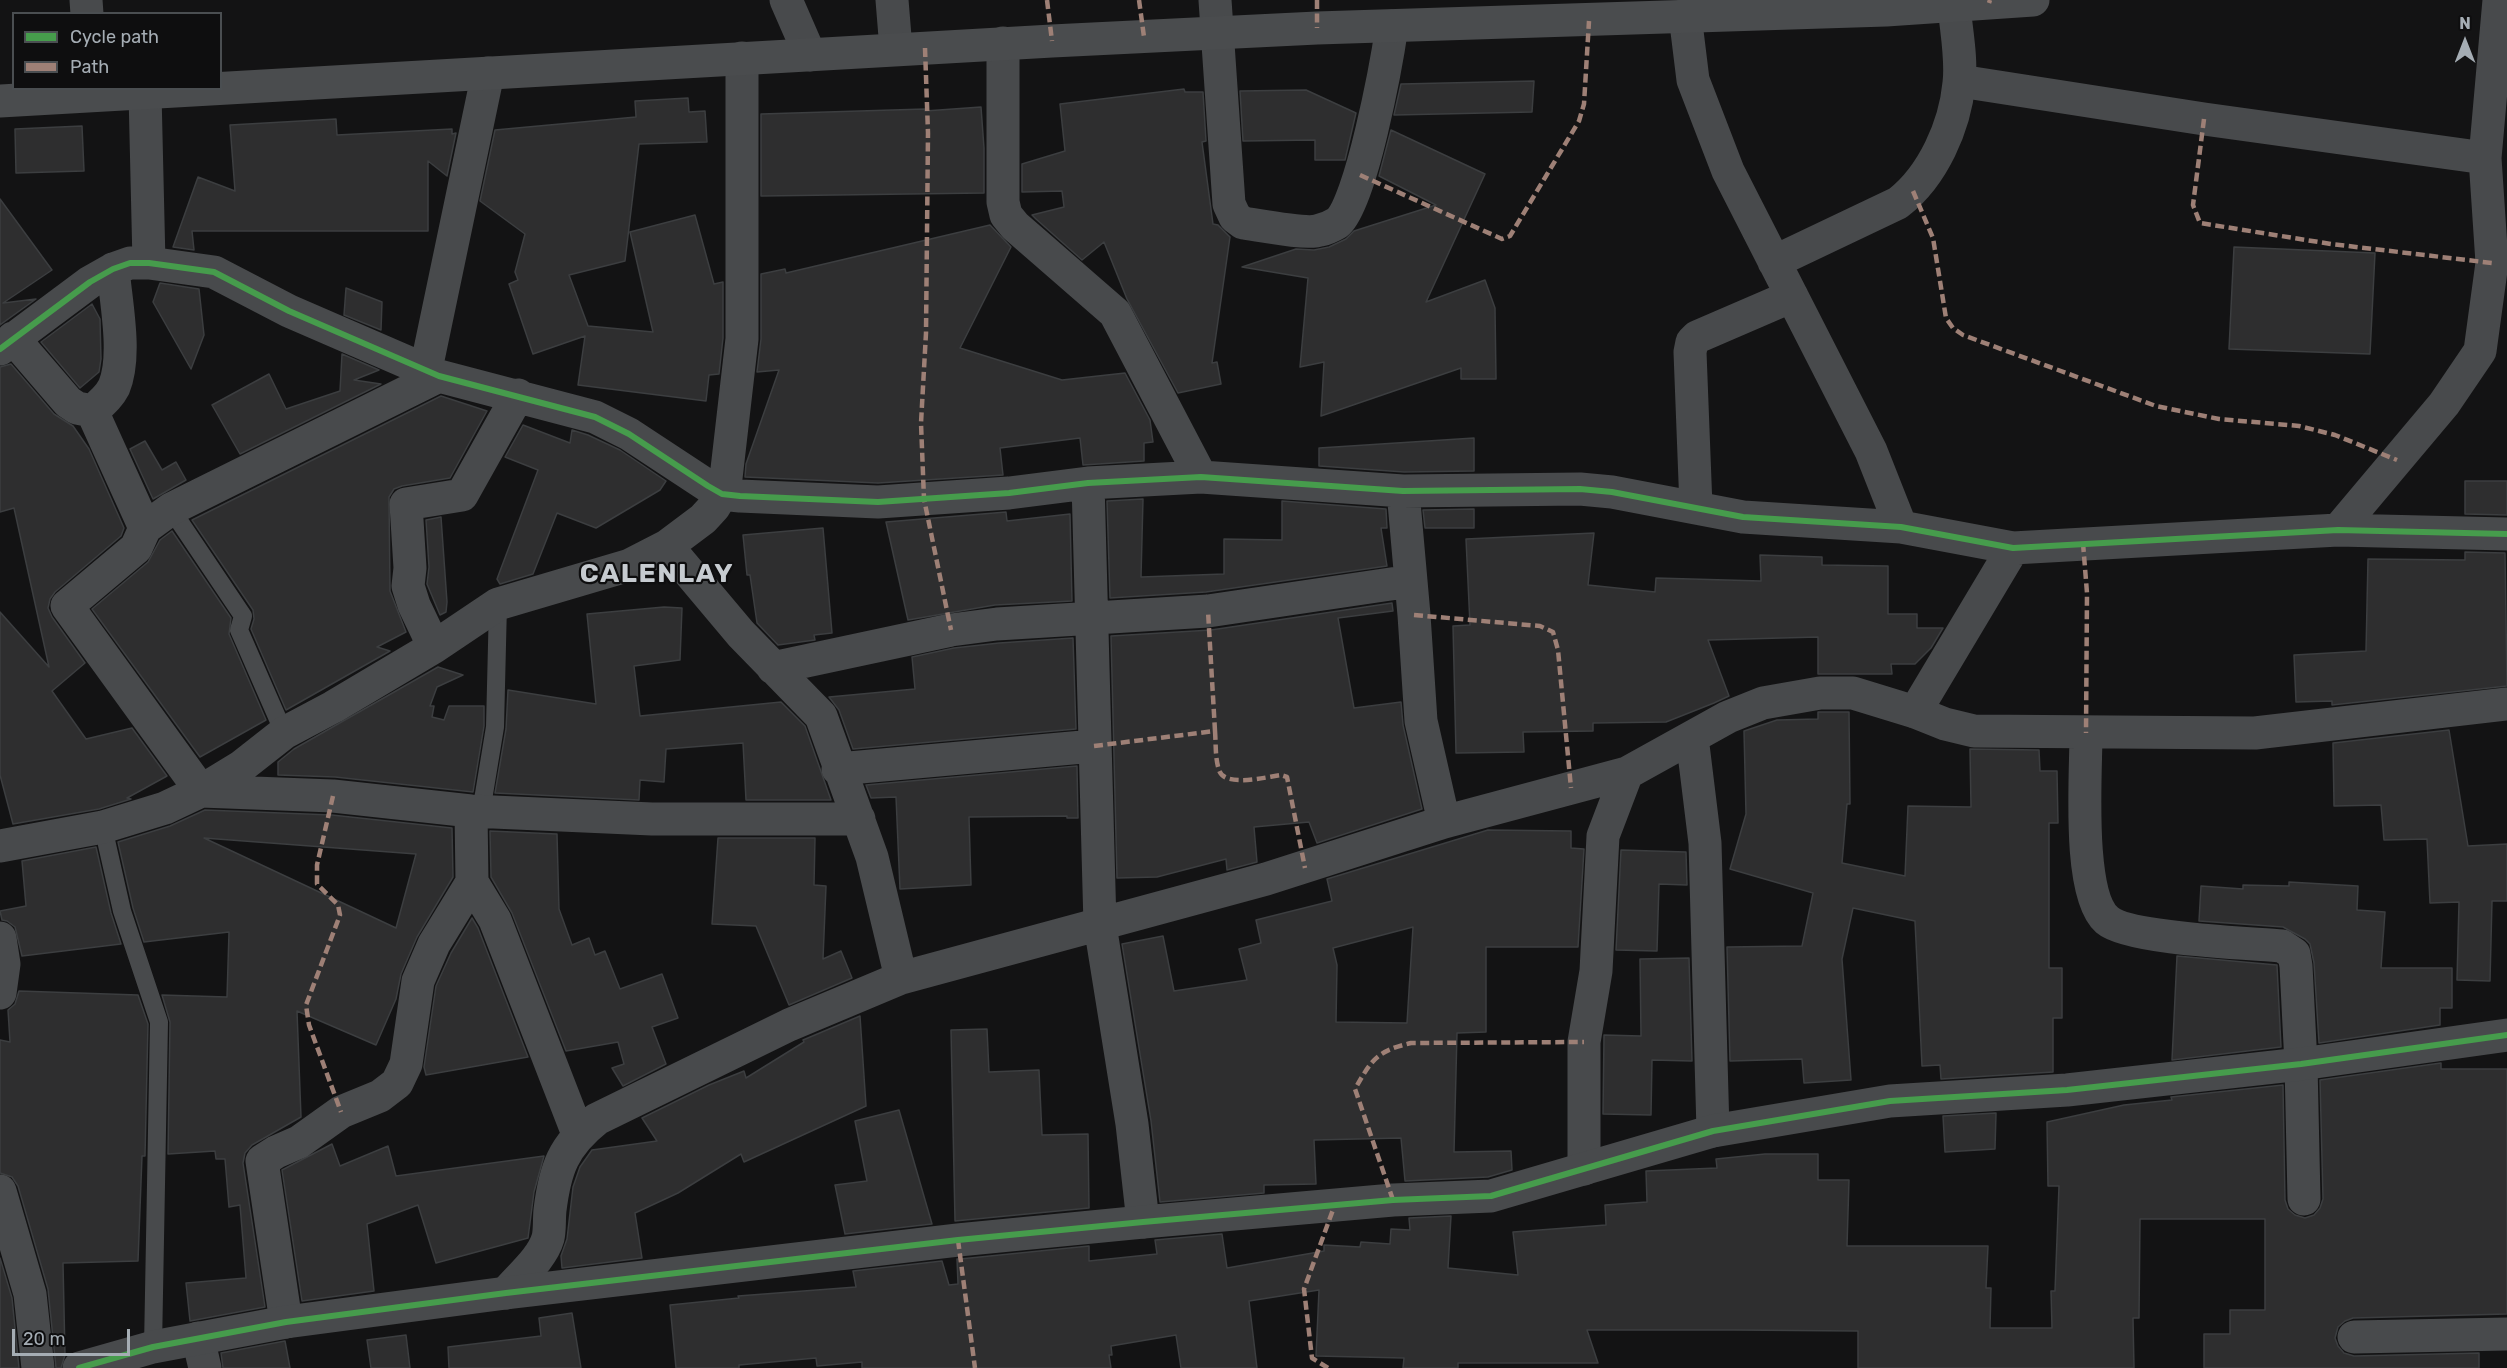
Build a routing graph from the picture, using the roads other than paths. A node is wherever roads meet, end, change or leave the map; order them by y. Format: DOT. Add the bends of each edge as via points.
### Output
graph roads {
  1 [pos="786,0"];
  2 [pos="892,0"];
  3 [pos="1215,0"];
  4 [pos="2033,0"];
  5 [pos="2499,0"];
  6 [pos="1885,5"];
  7 [pos="1954,5"];
  8 [pos="1685,15"];
  9 [pos="1392,26"];
  10 [pos="1215,33"];
  11 [pos="1003,43"];
  12 [pos="896,49"];
  13 [pos="810,55"];
  14 [pos="742,58"];
  15 [pos="488,73"];
  16 [pos="1960,81"];
  17 [pos="222,89"];
  18 [pos="196,90"];
  19 [pos="88,92"];
  20 [pos="145,93"];
  21 [pos="0,101"];
  22 [pos="2494,144"];
  23 [pos="1774,262"];
  24 [pos="149,263"];
  25 [pos="113,269"];
  26 [pos="1792,296"];
  27 [pos="6,344"];
  28 [pos="2493,353"];
  29 [pos="433,373"];
  30 [pos="518,395"];
  31 [pos="92,411"];
  32 [pos="1201,477"];
  33 [pos="1088,483"];
  34 [pos="1402,491"];
  35 [pos="722,494"];
  36 [pos="1696,507"];
  37 [pos="158,519"];
  38 [pos="1901,526"];
  39 [pos="2338,530"];
  40 [pos="2507,534"];
  41 [pos="667,546"];
  42 [pos="2013,548"];
  43 [pos="1411,581"];
  44 [pos="498,604"];
  45 [pos="1090,620"];
  46 [pos="434,647"];
  47 [pos="773,668"];
  48 [pos="2507,704"];
  49 [pos="1916,712"];
  50 [pos="284,733"];
  51 [pos="2086,733"];
  52 [pos="1692,737"];
  53 [pos="1094,746"];
  54 [pos="838,769"];
  55 [pos="1627,773"];
  56 [pos="201,791"];
  57 [pos="476,812"];
  58 [pos="859,819"];
  59 [pos="1444,822"];
  60 [pos="103,827"];
  61 [pos="0,846"];
  62 [pos="472,882"];
  63 [pos="1100,925"];
  64 [pos="0,938"];
  65 [pos="901,978"];
  66 [pos="0,993"];
  67 [pos="2507,1035"];
  68 [pos="2301,1064"];
  69 [pos="1713,1131"];
  70 [pos="578,1134"];
  71 [pos="1584,1169"];
  72 [pos="0,1191"];
  73 [pos="2304,1199"];
  74 [pos="1143,1222"];
  75 [pos="506,1293"];
  76 [pos="286,1322"];
  77 [pos="2507,1334"];
  78 [pos="2354,1337"];
  79 [pos="153,1347"];
  80 [pos="201,1353"];
  81 [pos="86,1367"];
  82 [pos="38,1368"];
  1 -- 13 [label="street"];
  2 -- 12 [label="street"];
  3 -- 10 [label="street"];
  4 -- 7 [label="main road"];
  5 -- 22 [label="street"];
  6 -- 7 [label="main road"];
  6 -- 8 [label="main road"];
  7 -- 16 [label="street"];
  8 -- 9 [label="main road"];
  8 -- 23 [label="street" via="1693,80 1705,114 1728,171"];
  9 -- 10 [label="main road"];
  9 -- 10 [label="street" via="1385,77 1360,175 1338,223 1317,232 1243,223 1232,211"];
  10 -- 11 [label="main road"];
  11 -- 12 [label="main road"];
  11 -- 32 [label="street" via="1006,215 1115,313"];
  12 -- 13 [label="main road"];
  13 -- 14 [label="main road"];
  14 -- 15 [label="main road"];
  14 -- 35 [label="street" via="742,339"];
  15 -- 17 [label="main road"];
  15 -- 29 [label="street"];
  16 -- 22 [label="street" via="2204,119"];
  16 -- 23 [label="street" via="1956,106 1942,142 1913,191 1898,203"];
  18 -- 20 [label="main road"];
  19 -- 20 [label="main road"];
  19 -- 21 [label="main road"];
  20 -- 24 [label="street"];
  22 -- 28 [label="street"];
  23 -- 26 [label="street"];
  24 -- 25 [label="street" via="130,263"];
  24 -- 29 [label="street" via="214,272 289,310"];
  25 -- 27 [label="street"];
  25 -- 31 [label="street" via="118,375 113,389"];
  26 -- 36 [label="street" via="1692,342"];
  26 -- 38 [label="street" via="1871,451"];
  27 -- 31 [label="street" via="68,402"];
  28 -- 39 [label="street" via="2444,404"];
  29 -- 30 [label="street"];
  29 -- 37 [label="street"];
  30 -- 35 [label="street" via="595,417 629,434"];
  30 -- 46 [label="street" via="462,495 406,504 408,586"];
  31 -- 37 [label="street"];
  32 -- 33 [label="street"];
  32 -- 34 [label="street"];
  33 -- 35 [label="street" via="878,502"];
  33 -- 45 [label="street"];
  34 -- 36 [label="street" via="1580,489"];
  34 -- 43 [label="street"];
  35 -- 41 [label="street" via="703,519"];
  36 -- 38 [label="street" via="1743,517"];
  37 -- 50 [label="lane" via="243,616 239,630"];
  37 -- 56 [label="street" via="136,548 67,606"];
  38 -- 42 [label="street"];
  39 -- 40 [label="street"];
  39 -- 42 [label="street"];
  41 -- 44 [label="street" via="630,565"];
  41 -- 47 [label="street"];
  42 -- 49 [label="street"];
  43 -- 45 [label="street" via="1208,611"];
  43 -- 59 [label="street" via="1421,721"];
  44 -- 46 [label="street"];
  44 -- 57 [label="lane" via="495,727"];
  45 -- 47 [label="street" via="1024,621 951,630"];
  45 -- 53 [label="street"];
  46 -- 50 [label="street"];
  47 -- 54 [label="street" via="821,716"];
  48 -- 51 [label="street" via="2254,733"];
  49 -- 51 [label="street" via="1974,731"];
  49 -- 52 [label="street" via="1853,693 1820,693 1763,703"];
  50 -- 56 [label="street"];
  51 -- 68 [label="street" via="2087,858 2093,897 2107,920 2132,931 2282,946 2294,954"];
  52 -- 55 [label="street"];
  52 -- 69 [label="street" via="1705,854"];
  53 -- 54 [label="street"];
  53 -- 63 [label="street"];
  54 -- 58 [label="street"];
  55 -- 59 [label="street"];
  55 -- 71 [label="street" via="1604,836 1596,971 1584,1042"];
  56 -- 57 [label="street" via="333,796"];
  56 -- 60 [label="street" via="165,808"];
  57 -- 58 [label="street" via="652,819"];
  57 -- 62 [label="street"];
  58 -- 65 [label="street"];
  59 -- 63 [label="street" via="1305,868"];
  60 -- 61 [label="street"];
  60 -- 79 [label="lane" via="122,911 159,1022"];
  62 -- 70 [label="street" via="495,920"];
  62 -- 76 [label="street" via="434,944 418,981 406,1064 397,1083 262,1161"];
  63 -- 65 [label="street"];
  63 -- 74 [label="street" via="1132,1124"];
  64 -- 66 [label="street" via="4,964"];
  65 -- 70 [label="street" via="789,1025 597,1119"];
  67 -- 68 [label="street"];
  68 -- 69 [label="street" via="2067,1090 1890,1101"];
  68 -- 73 [label="street"];
  69 -- 71 [label="street"];
  70 -- 75 [label="street" via="560,1163 548,1238"];
  71 -- 74 [label="street" via="1491,1196 1393,1200"];
  72 -- 82 [label="street" via="30,1294"];
  74 -- 75 [label="street"];
  75 -- 76 [label="street"];
  76 -- 80 [label="street"];
  77 -- 78 [label="street"];
  79 -- 80 [label="street"];
  79 -- 81 [label="street"];
}
